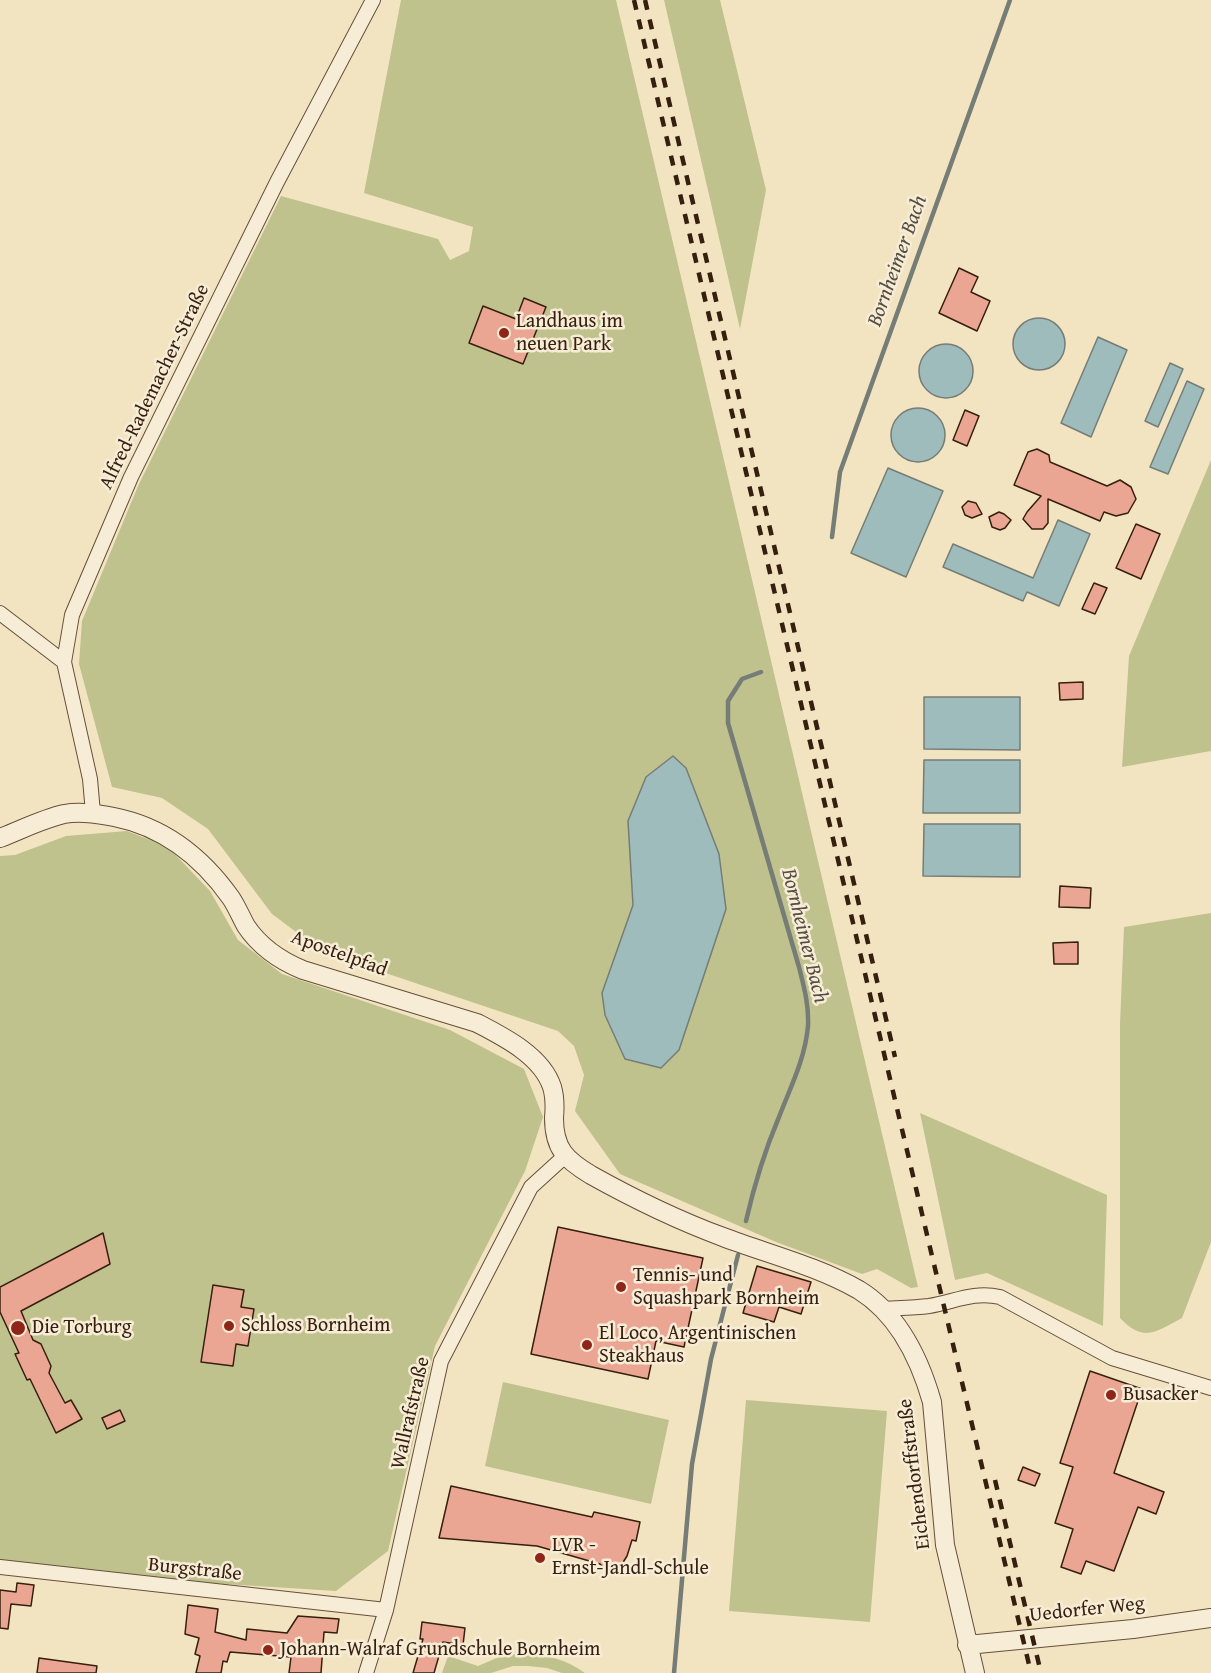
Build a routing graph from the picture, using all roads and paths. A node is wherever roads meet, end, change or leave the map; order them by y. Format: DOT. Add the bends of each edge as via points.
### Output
graph roads {
  1 [pos="373,0"];
  2 [pos="0,613"];
  3 [pos="64,662"];
  4 [pos="93,813"];
  5 [pos="0,838"];
  6 [pos="565,1156"];
  7 [pos="880,1309"];
  8 [pos="1211,1388"];
  9 [pos="0,1567"];
  10 [pos="386,1610"];
  11 [pos="1211,1618"];
  12 [pos="967,1645"];
  13 [pos="366,1673"];
  14 [pos="975,1673"];
  1 -- 3 [label="street, Alfred-Rademacher-Straße" via="277,182 131,477 72,615"];
  2 -- 3 [label="street"];
  3 -- 4 [label="street, Alfred-Rademacher-Straße" via="90,779"];
  4 -- 5 [label="street, Apostelpfad" via="60,815"];
  4 -- 6 [label="street, Apostelpfad" via="135,821 181,846 220,885 254,936 284,961 477,1023 523,1051 552,1085 555,1136"];
  6 -- 7 [label="street, Eichendorffstraße" via="588,1173 677,1220 822,1272 860,1291"];
  6 -- 10 [label="street, Wallrafstraße" via="531,1187 441,1361"];
  7 -- 8 [label="street" via="931,1305 986,1294 999,1297 1112,1358"];
  7 -- 12 [label="street, Eichendorffstraße" via="914,1352 932,1402 945,1545"];
  9 -- 10 [label="street, Burgstraße"];
  10 -- 13 [label="street, Wallrafstraße"];
  11 -- 12 [label="street, Uedorfer Weg"];
  12 -- 14 [label="street, Eichendorffstraße"];
}
